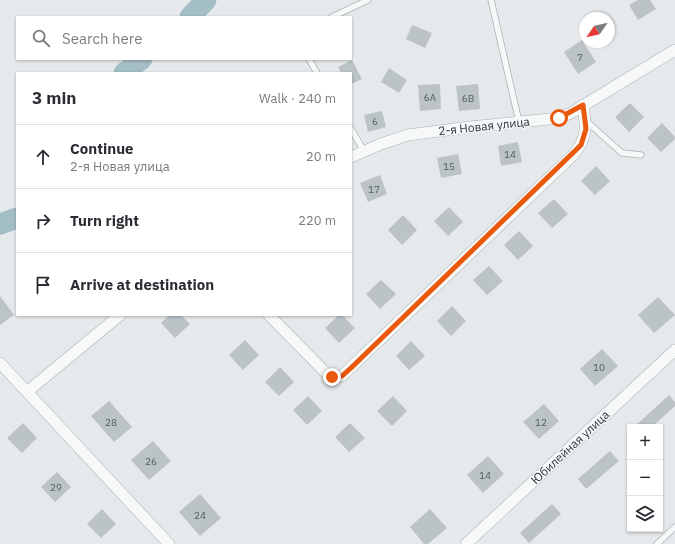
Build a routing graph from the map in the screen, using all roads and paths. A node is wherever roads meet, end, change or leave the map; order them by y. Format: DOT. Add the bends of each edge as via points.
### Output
graph roads {
  1 [pos="368,0"];
  2 [pos="491,0"];
  3 [pos="334,16"];
  4 [pos="675,50"];
  5 [pos="310,60"];
  6 [pos="316,72"];
  7 [pos="583,105"];
  8 [pos="585,120"];
  9 [pos="519,122"];
  10 [pos="352,131"];
  11 [pos="364,151"];
  12 [pos="641,155"];
  13 [pos="352,156"];
  14 [pos="119,316"];
  15 [pos="270,316"];
  16 [pos="675,350"];
  17 [pos="0,363"];
  18 [pos="28,391"];
  19 [pos="675,527"];
  20 [pos="169,544"];
  21 [pos="466,544"];
  22 [pos="657,544"];
  1 -- 3 [label="lane"];
  2 -- 9 [label="lane"];
  4 -- 7 [label="street, 2-я Новая улица"];
  5 -- 6 [label="lane"];
  7 -- 8 [label="street"];
  7 -- 9 [label="street, 2-я Новая улица" via="559,118"];
  8 -- 12 [label="lane" via="622,153"];
  8 -- 15 [label="street" via="586,129 581,145 574,154 342,376 332,377 324,371"];
  9 -- 11 [label="street, 2-я Новая улица" via="408,135"];
  10 -- 11 [label="lane"];
  11 -- 13 [label="street, 2-я Новая улица"];
  14 -- 18 [label="street"];
  16 -- 21 [label="street, Юбилейная улица"];
  17 -- 18 [label="street"];
  18 -- 20 [label="street"];
  19 -- 22 [label="lane"];
}
